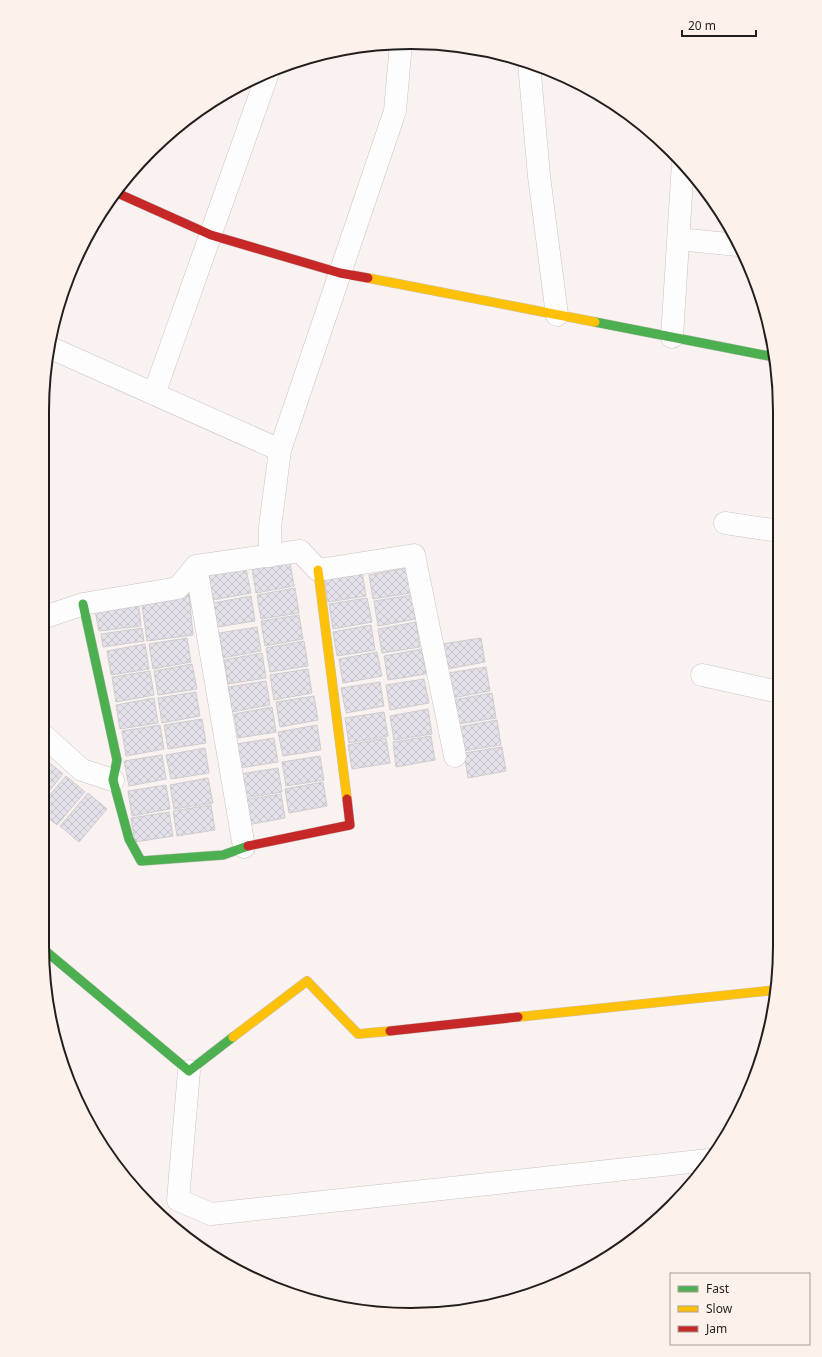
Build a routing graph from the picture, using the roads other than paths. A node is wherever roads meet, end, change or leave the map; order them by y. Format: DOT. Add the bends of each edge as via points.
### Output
graph roads {
  1 [pos="400,49"];
  2 [pos="530,69"];
  3 [pos="266,80"];
  4 [pos="682,171"];
  5 [pos="121,194"];
  6 [pos="211,235"];
  7 [pos="678,239"];
  8 [pos="733,244"];
  9 [pos="340,274"];
  10 [pos="557,315"];
  11 [pos="672,337"];
  12 [pos="54,350"];
  13 [pos="769,356"];
  14 [pos="154,394"];
  15 [pos="280,450"];
  16 [pos="726,523"];
  17 [pos="773,531"];
  18 [pos="270,556"];
  19 [pos="196,566"];
  20 [pos="318,570"];
  21 [pos="83,604"];
  22 [pos="49,616"];
  23 [pos="702,675"];
  24 [pos="773,691"];
  25 [pos="49,740"];
  26 [pos="455,756"];
  27 [pos="113,780"];
  28 [pos="244,847"];
  29 [pos="49,954"];
  30 [pos="770,991"];
  31 [pos="189,1071"];
  32 [pos="702,1161"];
  1 -- 9 [label="street" via="395,111"];
  2 -- 10 [label="street" via="539,176"];
  3 -- 6 [label="street"];
  4 -- 7 [label="street"];
  5 -- 6 [label="street"];
  6 -- 9 [label="street"];
  6 -- 14 [label="street"];
  7 -- 8 [label="street"];
  7 -- 11 [label="street"];
  9 -- 10 [label="street"];
  9 -- 15 [label="street"];
  10 -- 11 [label="street"];
  11 -- 13 [label="street"];
  12 -- 14 [label="street"];
  14 -- 15 [label="street"];
  15 -- 18 [label="street" via="270,527"];
  16 -- 17 [label="street"];
  18 -- 19 [label="street"];
  18 -- 20 [label="street" via="300,551"];
  19 -- 21 [label="street" via="178,588"];
  19 -- 28 [label="street"];
  20 -- 26 [label="street" via="414,555"];
  20 -- 28 [label="street" via="350,825"];
  21 -- 22 [label="street"];
  21 -- 27 [label="street" via="117,760"];
  23 -- 24 [label="street"];
  25 -- 27 [label="street" via="82,770"];
  27 -- 28 [label="street" via="129,839 141,862 223,855"];
  29 -- 31 [label="street"];
  30 -- 31 [label="street" via="358,1034 308,981"];
  31 -- 32 [label="street" via="178,1200 211,1214"];
}
